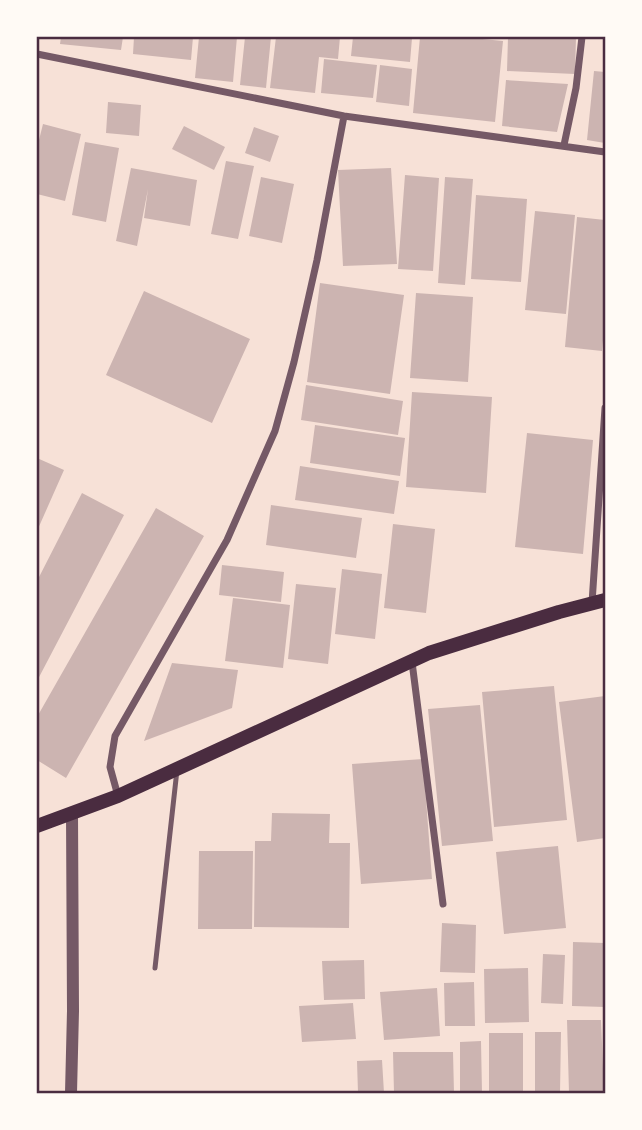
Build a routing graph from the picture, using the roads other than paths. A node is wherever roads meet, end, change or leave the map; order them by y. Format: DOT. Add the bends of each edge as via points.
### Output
graph roads {
  1 [pos="582,37"];
  2 [pos="37,54"];
  3 [pos="344,116"];
  4 [pos="564,145"];
  5 [pos="605,152"];
  6 [pos="605,408"];
  7 [pos="599,602"];
  8 [pos="412,661"];
  9 [pos="177,770"];
  10 [pos="118,796"];
  11 [pos="72,813"];
  12 [pos="37,826"];
  13 [pos="443,904"];
  14 [pos="155,968"];
  15 [pos="71,1093"];
  1 -- 4 [label="street"];
  2 -- 3 [label="street"];
  3 -- 4 [label="street"];
  3 -- 10 [label="street" via="317,260 275,431 227,540 115,736 110,767"];
  4 -- 5 [label="street"];
  6 -- 7 [label="street"];
  7 -- 8 [label="main road"];
  8 -- 9 [label="main road"];
  8 -- 13 [label="street"];
  9 -- 10 [label="main road"];
  9 -- 14 [label="lane"];
  10 -- 11 [label="main road"];
  11 -- 12 [label="main road"];
  11 -- 15 [label="street"];
}
